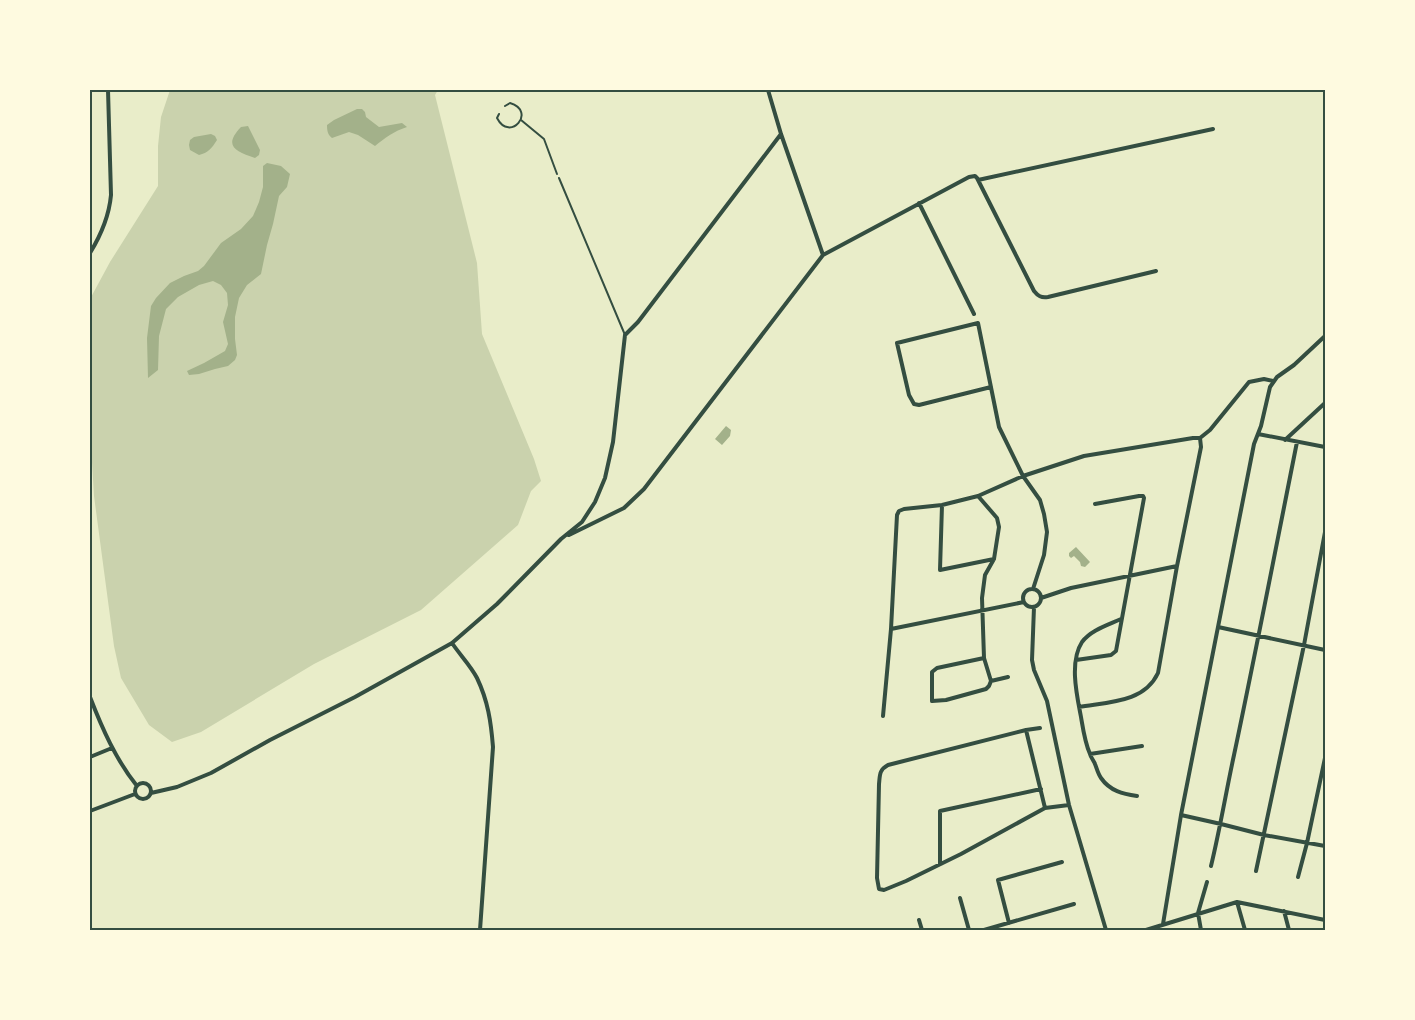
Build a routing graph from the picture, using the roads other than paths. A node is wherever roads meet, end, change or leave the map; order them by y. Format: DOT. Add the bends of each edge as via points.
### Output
graph roads {
  1 [pos="108,90"];
  2 [pos="768,90"];
  3 [pos="505,106"];
  4 [pos="498,114"];
  5 [pos="521,120"];
  6 [pos="1213,129"];
  7 [pos="781,134"];
  8 [pos="557,174"];
  9 [pos="559,178"];
  10 [pos="978,180"];
  11 [pos="919,203"];
  12 [pos="90,253"];
  13 [pos="823,255"];
  14 [pos="1156,271"];
  15 [pos="974,314"];
  16 [pos="625,335"];
  17 [pos="1325,336"];
  18 [pos="1273,382"];
  19 [pos="991,387"];
  20 [pos="1325,403"];
  21 [pos="1258,434"];
  22 [pos="1200,438"];
  23 [pos="1285,440"];
  24 [pos="1297,442"];
  25 [pos="1325,448"];
  26 [pos="1023,476"];
  27 [pos="978,496"];
  28 [pos="1095,504"];
  29 [pos="942,505"];
  30 [pos="1325,532"];
  31 [pos="561,539"];
  32 [pos="994,559"];
  33 [pos="1177,566"];
  34 [pos="1130,576"];
  35 [pos="1033,590"];
  36 [pos="1041,598"];
  37 [pos="1024,602"];
  38 [pos="1034,607"];
  39 [pos="983,609"];
  40 [pos="1121,619"];
  41 [pos="1218,627"];
  42 [pos="891,629"];
  43 [pos="1259,636"];
  44 [pos="452,643"];
  45 [pos="1304,645"];
  46 [pos="1325,650"];
  47 [pos="984,658"];
  48 [pos="1076,660"];
  49 [pos="1008,677"];
  50 [pos="991,681"];
  51 [pos="90,697"];
  52 [pos="1079,707"];
  53 [pos="884,716"];
  54 [pos="1040,728"];
  55 [pos="1026,730"];
  56 [pos="1142,746"];
  57 [pos="112,748"];
  58 [pos="1090,754"];
  59 [pos="90,757"];
  60 [pos="1325,758"];
  61 [pos="137,786"];
  62 [pos="1041,789"];
  63 [pos="151,793"];
  64 [pos="135,794"];
  65 [pos="1137,796"];
  66 [pos="1069,805"];
  67 [pos="1045,808"];
  68 [pos="90,811"];
  69 [pos="1181,815"];
  70 [pos="1221,824"];
  71 [pos="1264,835"];
  72 [pos="1307,843"];
  73 [pos="1325,846"];
  74 [pos="1062,862"];
  75 [pos="940,864"];
  76 [pos="1211,866"];
  77 [pos="1256,871"];
  78 [pos="1298,877"];
  79 [pos="1207,882"];
  80 [pos="960,898"];
  81 [pos="1237,902"];
  82 [pos="1074,904"];
  83 [pos="1284,911"];
  84 [pos="1198,913"];
  85 [pos="919,920"];
  86 [pos="1325,920"];
  87 [pos="1009,923"];
  88 [pos="1163,924"];
  89 [pos="1154,929"];
  90 [pos="480,930"];
  91 [pos="922,930"];
  92 [pos="969,930"];
  93 [pos="984,930"];
  94 [pos="1106,930"];
  95 [pos="1146,930"];
  96 [pos="1201,930"];
  97 [pos="1245,930"];
  98 [pos="1289,930"];
  1 -- 12 [label="street" via="110,207 101,234"];
  2 -- 7 [label="street"];
  3 -- 5 [label="lane" via="516,104 522,114"];
  4 -- 5 [label="lane" via="497,118 505,127 512,128"];
  5 -- 8 [label="lane" via="544,139"];
  6 -- 10 [label="street"];
  7 -- 13 [label="street"];
  7 -- 16 [label="street"];
  9 -- 16 [label="lane"];
  10 -- 11 [label="street" via="972,176"];
  10 -- 14 [label="street" via="1034,291 1041,297"];
  11 -- 13 [label="street"];
  11 -- 15 [label="street"];
  13 -- 31 [label="street" via="644,488 624,508"];
  16 -- 31 [label="street" via="613,442 605,478 582,522"];
  17 -- 18 [label="street"];
  18 -- 21 [label="street"];
  18 -- 22 [label="street" via="1264,379 1249,382"];
  19 -- 19 [label="street" via="914,404 897,343 978,323"];
  19 -- 26 [label="street" via="999,427"];
  20 -- 23 [label="street"];
  21 -- 23 [label="street"];
  21 -- 41 [label="street"];
  22 -- 26 [label="street" via="1084,456"];
  22 -- 33 [label="street" via="1201,447"];
  23 -- 24 [label="street"];
  24 -- 25 [label="street"];
  24 -- 43 [label="street"];
  26 -- 27 [label="street"];
  26 -- 35 [label="street" via="1040,500 1047,532"];
  27 -- 29 [label="street"];
  27 -- 32 [label="street" via="997,518 999,531"];
  28 -- 34 [label="street" via="1143,496"];
  29 -- 32 [label="street" via="940,570"];
  29 -- 42 [label="street" via="904,509 897,515"];
  30 -- 45 [label="street"];
  31 -- 44 [label="street" via="498,604"];
  32 -- 39 [label="street" via="985,575"];
  33 -- 34 [label="street"];
  33 -- 52 [label="street" via="1158,673 1152,684 1132,698"];
  34 -- 36 [label="street" via="1071,588"];
  34 -- 40 [label="street"];
  35 -- 36 [label="street" via="1040,593"];
  35 -- 37 [label="street" via="1025,593"];
  36 -- 38 [label="street"];
  37 -- 38 [label="street"];
  37 -- 39 [label="street"];
  38 -- 66 [label="street" via="1032,660 1047,701"];
  39 -- 42 [label="street"];
  39 -- 47 [label="street"];
  40 -- 48 [label="street" via="1100,628 1086,639 1080,645"];
  40 -- 48 [label="street" via="1114,654"];
  41 -- 43 [label="street"];
  41 -- 69 [label="street"];
  42 -- 53 [label="street"];
  43 -- 45 [label="street"];
  43 -- 70 [label="street"];
  44 -- 63 [label="street" via="211,773 177,787"];
  44 -- 90 [label="street" via="476,677 491,720 493,746"];
  45 -- 46 [label="street"];
  45 -- 71 [label="street"];
  47 -- 50 [label="street"];
  47 -- 50 [label="street" via="937,668 932,672 932,703 986,689"];
  48 -- 52 [label="street" via="1075,684"];
  49 -- 50 [label="street"];
  51 -- 57 [label="street"];
  52 -- 58 [label="street"];
  54 -- 55 [label="street"];
  55 -- 62 [label="street"];
  55 -- 75 [label="street" via="888,765 881,770 879,890"];
  56 -- 58 [label="street"];
  57 -- 59 [label="street"];
  57 -- 61 [label="street"];
  58 -- 65 [label="street" via="1099,776 1108,786 1123,794"];
  60 -- 72 [label="street"];
  61 -- 63 [label="street" via="148,784"];
  61 -- 64 [label="street"];
  62 -- 67 [label="street"];
  62 -- 75 [label="street" via="940,811"];
  63 -- 64 [label="street" via="145,799"];
  64 -- 68 [label="street"];
  66 -- 67 [label="street"];
  66 -- 94 [label="street"];
  67 -- 75 [label="street"];
  69 -- 70 [label="street"];
  69 -- 88 [label="street"];
  70 -- 71 [label="street"];
  70 -- 76 [label="street"];
  71 -- 72 [label="street"];
  71 -- 77 [label="street"];
  72 -- 73 [label="street"];
  72 -- 78 [label="street"];
  74 -- 87 [label="street" via="998,880"];
  79 -- 84 [label="street"];
  80 -- 92 [label="street"];
  81 -- 83 [label="street"];
  81 -- 84 [label="street"];
  81 -- 97 [label="street"];
  82 -- 87 [label="street"];
  83 -- 86 [label="street"];
  83 -- 98 [label="street"];
  84 -- 88 [label="street"];
  84 -- 96 [label="street"];
  85 -- 91 [label="street"];
  87 -- 93 [label="street"];
  88 -- 89 [label="street"];
  89 -- 95 [label="street"];
}
